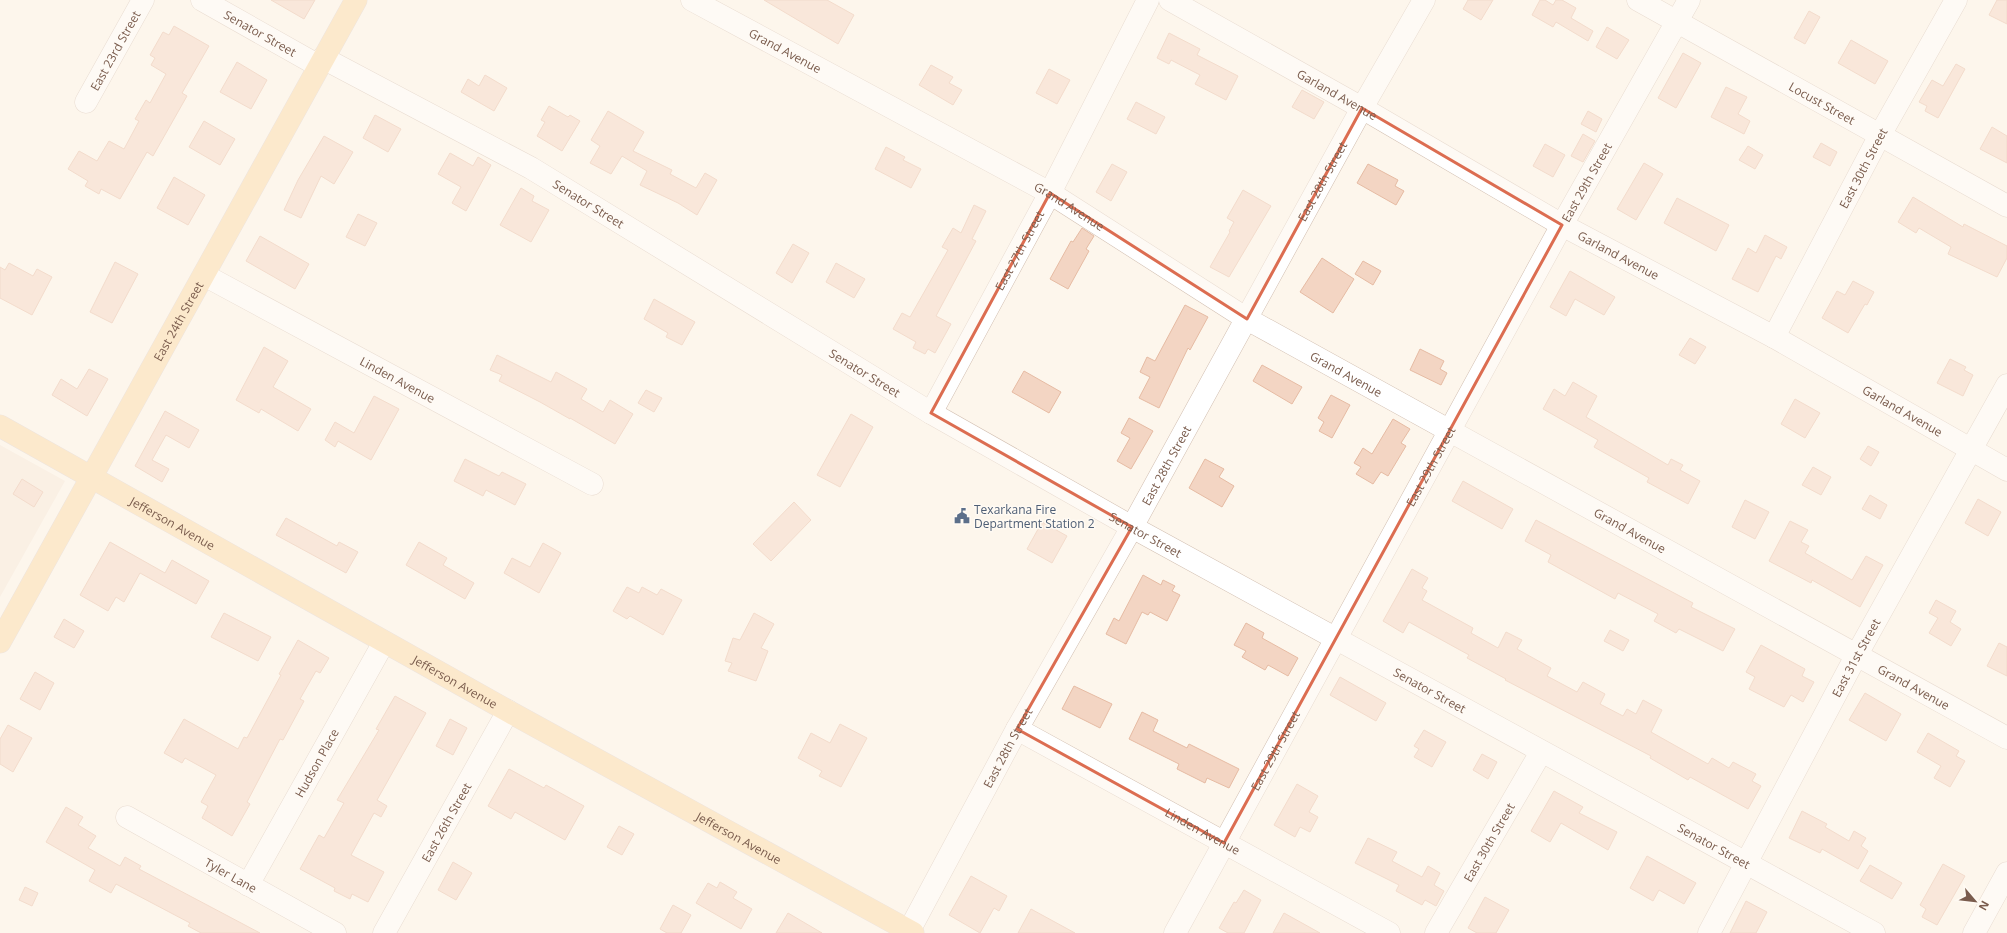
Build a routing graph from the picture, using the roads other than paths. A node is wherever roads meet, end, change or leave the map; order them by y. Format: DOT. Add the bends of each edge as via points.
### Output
graph roads {
  1 [pos="143,0"];
  2 [pos="202,0"];
  3 [pos="356,0"];
  4 [pos="692,0"];
  5 [pos="1148,0"];
  6 [pos="1170,0"];
  7 [pos="1424,0"];
  8 [pos="1638,0"];
  9 [pos="1689,0"];
  10 [pos="1956,0"];
  11 [pos="1677,22"];
  12 [pos="321,62"];
  13 [pos="86,102"];
  14 [pos="1362,108"];
  15 [pos="1880,135"];
  16 [pos="1050,193"];
  17 [pos="2007,206"];
  18 [pos="1562,225"];
  19 [pos="204,274"];
  20 [pos="1247,319"];
  21 [pos="1774,337"];
  22 [pos="2007,385"];
  23 [pos="931,413"];
  24 [pos="0,426"];
  25 [pos="1449,430"];
  26 [pos="1970,449"];
  27 [pos="2007,470"];
  28 [pos="92,476"];
  29 [pos="592,484"];
  30 [pos="1132,527"];
  31 [pos="1336,638"];
  32 [pos="0,642"];
  33 [pos="384,642"];
  34 [pos="1856,656"];
  35 [pos="508,711"];
  36 [pos="1018,728"];
  37 [pos="2007,738"];
  38 [pos="1541,752"];
  39 [pos="127,817"];
  40 [pos="1224,843"];
  41 [pos="1747,863"];
  42 [pos="2007,873"];
  43 [pos="248,884"];
  44 [pos="908,931"];
  45 [pos="335,933"];
  46 [pos="384,933"];
  47 [pos="1175,933"];
  48 [pos="1389,933"];
  49 [pos="1436,933"];
  50 [pos="1708,933"];
  51 [pos="1874,933"];
  52 [pos="1974,933"];
  1 -- 13 [label="street, East 23rd Street"];
  2 -- 12 [label="street, Senator Street"];
  3 -- 12 [label="main road, East 24th Street"];
  4 -- 16 [label="street, Grand Avenue"];
  5 -- 16 [label="street, East 27th Street"];
  6 -- 14 [label="street, Garland Avenue"];
  7 -- 14 [label="street, East 28th Street"];
  8 -- 11 [label="street, Locust Street"];
  9 -- 11 [label="street, East 29th Street"];
  10 -- 15 [label="street, East 30th Street"];
  11 -- 15 [label="street, Locust Street"];
  11 -- 18 [label="street, East 29th Street"];
  12 -- 19 [label="main road, East 24th Street"];
  12 -- 23 [label="street, Senator Street" via="531,168"];
  14 -- 18 [label="street, Garland Avenue"];
  14 -- 20 [label="street, East 28th Street"];
  15 -- 17 [label="street, Locust Street"];
  15 -- 21 [label="street, East 30th Street"];
  16 -- 20 [label="street, Grand Avenue"];
  16 -- 23 [label="street, East 27th Street"];
  18 -- 21 [label="street, Garland Avenue"];
  18 -- 25 [label="street, East 29th Street"];
  19 -- 28 [label="main road, East 24th Street"];
  19 -- 29 [label="street, Linden Avenue"];
  20 -- 25 [label="street, Grand Avenue"];
  20 -- 30 [label="street, East 28th Street"];
  21 -- 26 [label="street, Garland Avenue"];
  22 -- 26 [label="street, East 31st Street"];
  23 -- 30 [label="street, Senator Street"];
  24 -- 28 [label="main road, Jefferson Avenue"];
  25 -- 31 [label="street, East 29th Street"];
  25 -- 34 [label="street, Grand Avenue"];
  26 -- 27 [label="street, Garland Avenue"];
  26 -- 34 [label="street, East 31st Street"];
  28 -- 32 [label="main road, East 24th Street"];
  28 -- 33 [label="main road, Jefferson Avenue"];
  30 -- 31 [label="street, Senator Street"];
  30 -- 36 [label="street, East 28th Street"];
  31 -- 38 [label="street, Senator Street"];
  31 -- 40 [label="street, East 29th Street"];
  33 -- 35 [label="main road, Jefferson Avenue"];
  33 -- 43 [label="street, Hudson Place"];
  34 -- 37 [label="street, Grand Avenue"];
  34 -- 41 [label="street, East 31st Street"];
  35 -- 44 [label="main road, Jefferson Avenue"];
  35 -- 46 [label="street, East 26th Street"];
  36 -- 40 [label="street, Linden Avenue"];
  36 -- 44 [label="street, East 28th Street"];
  38 -- 41 [label="street, Senator Street"];
  38 -- 49 [label="street, East 30th Street"];
  39 -- 43 [label="street, Tyler Lane"];
  40 -- 47 [label="street, East 29th Street"];
  40 -- 48 [label="street, Linden Avenue"];
  41 -- 50 [label="street, East 31st Street"];
  41 -- 51 [label="street, Senator Street"];
  42 -- 52 [label="street"];
  43 -- 45 [label="street, Tyler Lane"];
}
